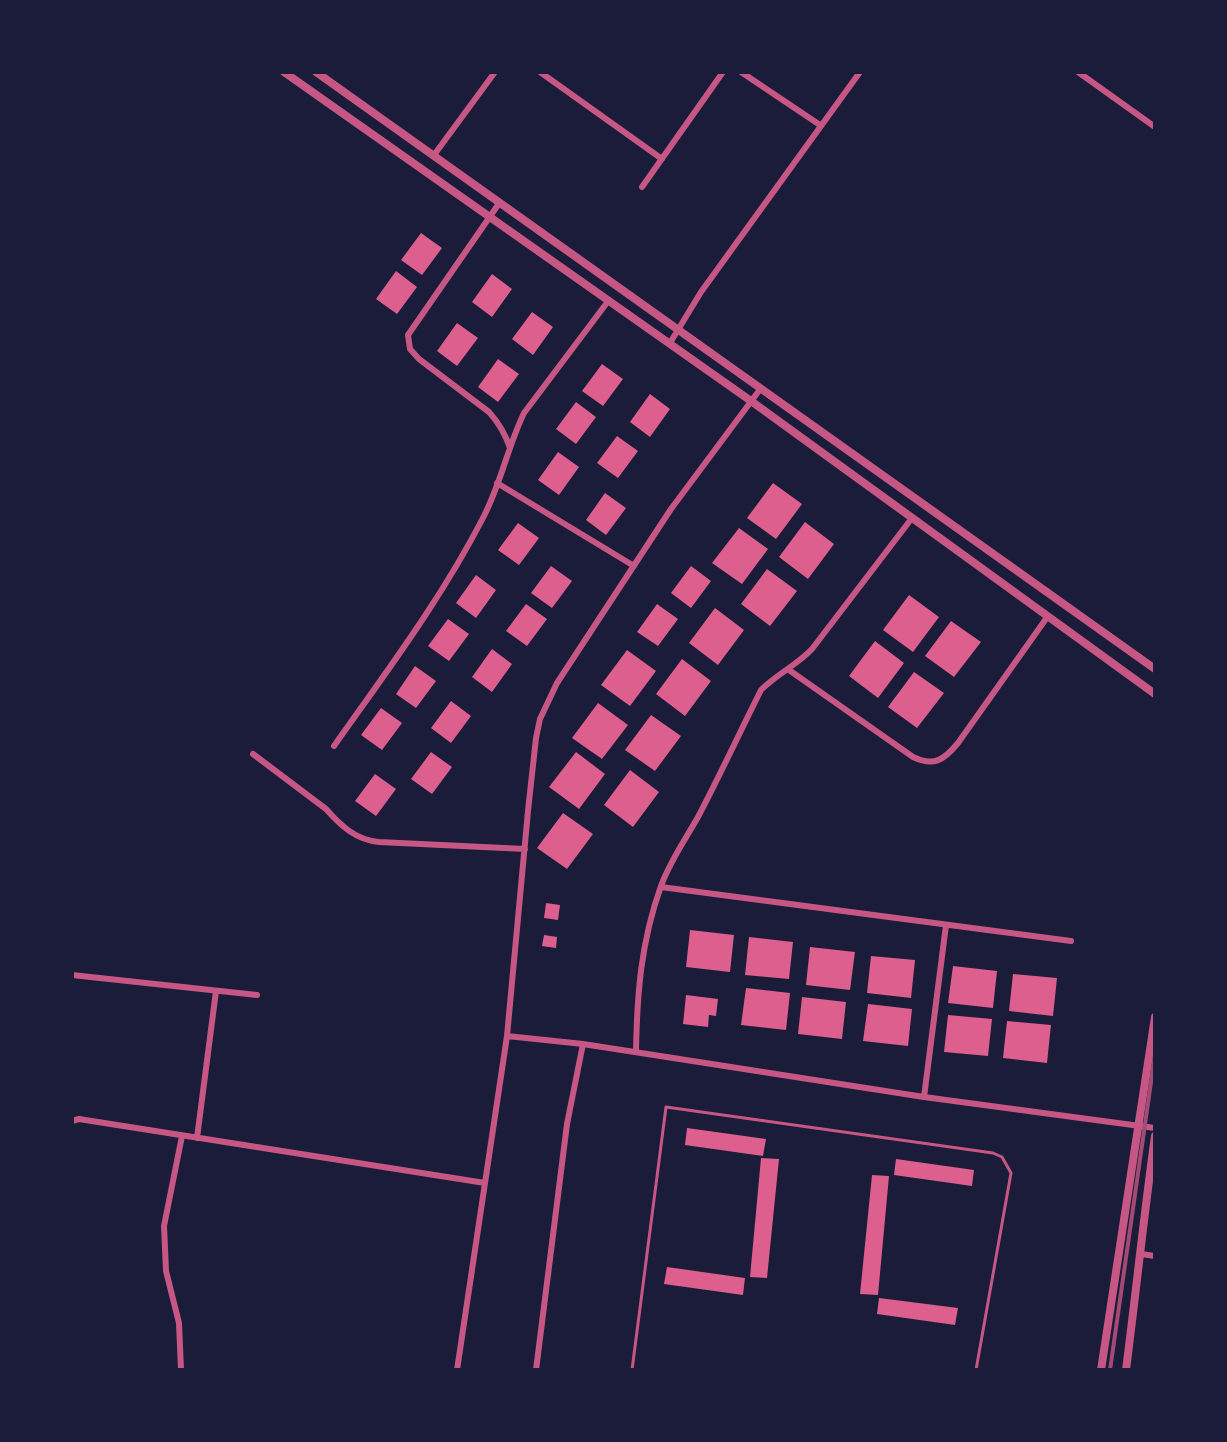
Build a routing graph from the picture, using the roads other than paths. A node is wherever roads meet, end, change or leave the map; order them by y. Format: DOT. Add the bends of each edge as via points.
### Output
graph roads {
  1 [pos="284,72"];
  2 [pos="316,72"];
  3 [pos="495,72"];
  4 [pos="540,72"];
  5 [pos="723,72"];
  6 [pos="741,72"];
  7 [pos="860,72"];
  8 [pos="1078,72"];
  9 [pos="820,126"];
  10 [pos="1155,127"];
  11 [pos="434,155"];
  12 [pos="662,159"];
  13 [pos="642,187"];
  14 [pos="500,202"];
  15 [pos="490,216"];
  16 [pos="609,300"];
  17 [pos="679,330"];
  18 [pos="670,343"];
  19 [pos="761,388"];
  20 [pos="751,401"];
  21 [pos="510,448"];
  22 [pos="497,483"];
  23 [pos="912,518"];
  24 [pos="634,566"];
  25 [pos="1048,616"];
  26 [pos="1155,669"];
  27 [pos="789,670"];
  28 [pos="1155,694"];
  29 [pos="334,746"];
  30 [pos="254,753"];
  31 [pos="525,849"];
  32 [pos="661,887"];
  33 [pos="946,925"];
  34 [pos="1071,941"];
  35 [pos="72,975"];
  36 [pos="216,991"];
  37 [pos="257,995"];
  38 [pos="1155,1017"];
  39 [pos="507,1036"];
  40 [pos="584,1044"];
  41 [pos="636,1052"];
  42 [pos="924,1096"];
  43 [pos="72,1121"];
  44 [pos="1140,1125"];
  45 [pos="1155,1128"];
  46 [pos="182,1136"];
  47 [pos="1155,1136"];
  48 [pos="197,1138"];
  49 [pos="485,1183"];
  50 [pos="1141,1254"];
  51 [pos="1155,1257"];
  52 [pos="181,1370"];
  53 [pos="457,1370"];
  54 [pos="536,1370"];
  55 [pos="632,1370"];
  56 [pos="976,1370"];
  57 [pos="1101,1370"];
  58 [pos="1126,1370"];
  1 -- 15 [label="street"];
  2 -- 11 [label="street"];
  3 -- 11 [label="street"];
  4 -- 12 [label="street"];
  5 -- 12 [label="street"];
  6 -- 9 [label="street"];
  7 -- 9 [label="street"];
  8 -- 10 [label="street"];
  9 -- 17 [label="street" via="700,292"];
  11 -- 14 [label="street"];
  12 -- 13 [label="street"];
  14 -- 15 [label="street"];
  14 -- 17 [label="street"];
  15 -- 16 [label="street"];
  15 -- 21 [label="street" via="408,335 410,349 419,359 489,412 505,432"];
  16 -- 18 [label="street"];
  16 -- 21 [label="street" via="524,413"];
  17 -- 18 [label="street"];
  17 -- 19 [label="street"];
  18 -- 20 [label="street"];
  19 -- 20 [label="street"];
  19 -- 26 [label="street"];
  20 -- 23 [label="street"];
  20 -- 24 [label="street"];
  21 -- 22 [label="street"];
  22 -- 24 [label="street"];
  22 -- 29 [label="street" via="484,517 431,609"];
  23 -- 25 [label="street"];
  23 -- 27 [label="street" via="812,649"];
  24 -- 31 [label="street" via="557,683 540,719"];
  25 -- 27 [label="street" via="958,743 936,762 913,757"];
  25 -- 28 [label="street"];
  27 -- 32 [label="street" via="761,690"];
  30 -- 31 [label="street" via="360,838"];
  31 -- 39 [label="street"];
  32 -- 33 [label="street"];
  32 -- 41 [label="street" via="640,968"];
  33 -- 34 [label="street"];
  33 -- 42 [label="street"];
  35 -- 36 [label="street"];
  36 -- 37 [label="street"];
  36 -- 48 [label="street"];
  38 -- 44 [label="street"];
  39 -- 40 [label="street"];
  39 -- 49 [label="street"];
  40 -- 41 [label="street"];
  40 -- 54 [label="street" via="567,1124"];
  41 -- 42 [label="street"];
  42 -- 44 [label="street"];
  43 -- 46 [label="street"];
  44 -- 45 [label="street"];
  44 -- 57 [label="street"];
  46 -- 48 [label="street"];
  46 -- 52 [label="street" via="164,1226 166,1271 179,1323"];
  47 -- 50 [label="street"];
  48 -- 49 [label="street"];
  49 -- 53 [label="street"];
  50 -- 51 [label="street"];
  50 -- 58 [label="street"];
  55 -- 56 [label="lane" via="666,1107 1002,1157 1011,1173"];
}
